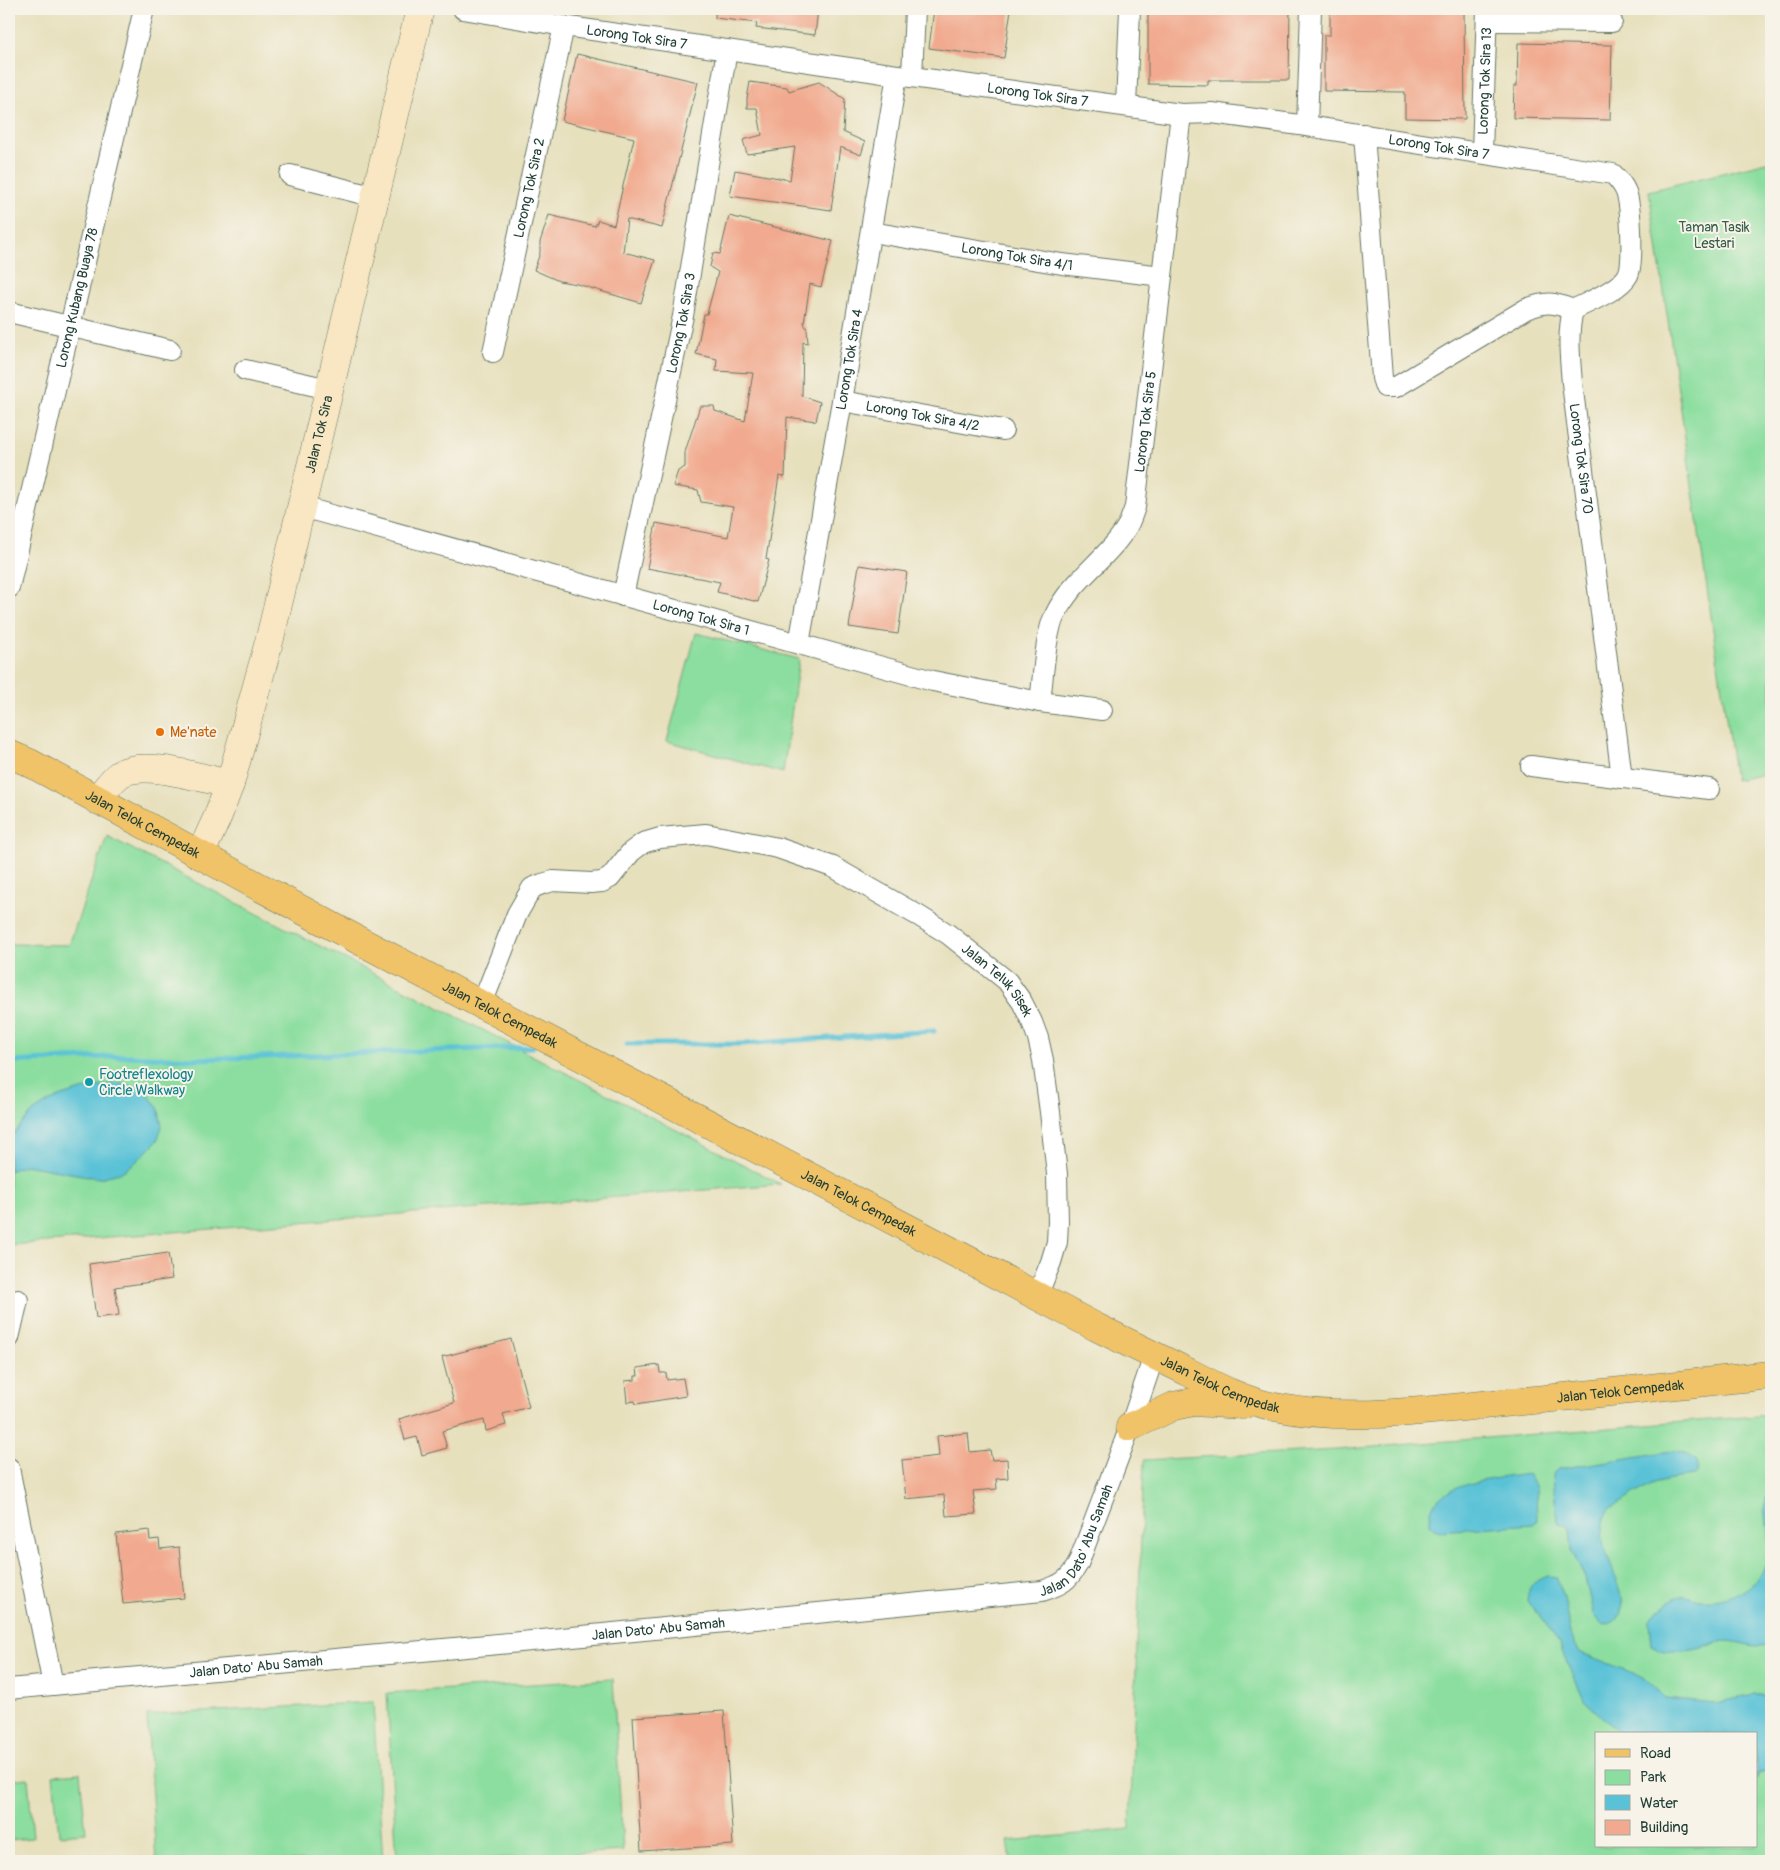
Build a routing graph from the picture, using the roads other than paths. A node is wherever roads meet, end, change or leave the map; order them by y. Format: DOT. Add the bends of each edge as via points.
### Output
graph roads {
  1 [pos="144,9"];
  2 [pos="420,9"];
  3 [pos="463,9"];
  4 [pos="915,9"];
  5 [pos="1130,9"];
  6 [pos="1311,9"];
  7 [pos="1487,15"];
  8 [pos="1612,22"];
  9 [pos="564,26"];
  10 [pos="727,50"];
  11 [pos="905,76"];
  12 [pos="1126,106"];
  13 [pos="1181,114"];
  14 [pos="1307,126"];
  15 [pos="1364,134"];
  16 [pos="1482,152"];
  17 [pos="290,175"];
  18 [pos="375,197"];
  19 [pos="872,232"];
  20 [pos="1162,276"];
  21 [pos="1573,310"];
  22 [pos="9,312"];
  23 [pos="69,326"];
  24 [pos="170,350"];
  25 [pos="493,352"];
  26 [pos="245,370"];
  27 [pos="329,389"];
  28 [pos="842,401"];
  29 [pos="1003,430"];
  30 [pos="302,507"];
  31 [pos="9,588"];
  32 [pos="623,596"];
  33 [pos="799,644"];
  34 [pos="1040,702"];
  35 [pos="1102,710"];
  36 [pos="9,754"];
  37 [pos="1531,766"];
  38 [pos="1622,778"];
  39 [pos="230,784"];
  40 [pos="1709,789"];
  41 [pos="97,800"];
  42 [pos="200,855"];
  43 [pos="482,1004"];
  44 [pos="1037,1296"];
  45 [pos="18,1300"];
  46 [pos="9,1338"];
  47 [pos="1154,1356"];
  48 [pos="1771,1375"];
  49 [pos="1274,1407"];
  50 [pos="1130,1427"];
  51 [pos="9,1468"];
  52 [pos="53,1685"];
  53 [pos="9,1689"];
  1 -- 23 [label="street, Lorong Kubang Buaya 78"];
  2 -- 18 [label="street, Jalan Tok Sira"];
  3 -- 9 [label="street, Lorong Tok Sira 7"];
  4 -- 11 [label="street, Lorong Tok Sira 4"];
  5 -- 12 [label="street"];
  6 -- 14 [label="street"];
  7 -- 8 [label="street"];
  7 -- 16 [label="street, Lorong Tok Sira 13"];
  9 -- 10 [label="street, Lorong Tok Sira 7"];
  9 -- 25 [label="street, Lorong Tok Sira 2"];
  10 -- 11 [label="street, Lorong Tok Sira 7"];
  10 -- 32 [label="street, Lorong Tok Sira 3" via="683,316"];
  11 -- 12 [label="street, Lorong Tok Sira 7"];
  11 -- 19 [label="street, Lorong Tok Sira 4"];
  12 -- 13 [label="street, Lorong Tok Sira 7"];
  13 -- 14 [label="street, Lorong Tok Sira 7" via="1212,113"];
  13 -- 20 [label="street, Lorong Tok Sira 5"];
  14 -- 15 [label="street, Lorong Tok Sira 7"];
  15 -- 16 [label="street, Lorong Tok Sira 7"];
  15 -- 21 [label="street" via="1385,387 1396,387 1543,302"];
  16 -- 21 [label="street, Lorong Tok Sira 7" via="1612,174 1622,184 1627,194 1632,254 1628,276 1618,286"];
  17 -- 18 [label="street"];
  18 -- 27 [label="street, Jalan Tok Sira"];
  19 -- 20 [label="street, Lorong Tok Sira 4/1" via="1062,264"];
  19 -- 28 [label="street, Lorong Tok Sira 4"];
  20 -- 34 [label="street, Lorong Tok Sira 5" via="1136,507 1128,526 1065,596 1054,616"];
  21 -- 38 [label="street, Lorong Tok Sira 70" via="1569,340 1572,382"];
  22 -- 23 [label="street"];
  23 -- 24 [label="street"];
  23 -- 31 [label="street, Lorong Kubang Buaya 78"];
  26 -- 27 [label="street"];
  27 -- 30 [label="street, Jalan Tok Sira"];
  28 -- 29 [label="street, Lorong Tok Sira 4/2"];
  28 -- 33 [label="street, Lorong Tok Sira 4"];
  30 -- 32 [label="street, Lorong Tok Sira 1"];
  30 -- 39 [label="street, Jalan Tok Sira"];
  32 -- 33 [label="street, Lorong Tok Sira 1"];
  33 -- 34 [label="street, Lorong Tok Sira 1" via="933,681"];
  34 -- 35 [label="street, Lorong Tok Sira 1"];
  36 -- 41 [label="main road, Jalan Telok Cempedak"];
  37 -- 38 [label="street"];
  38 -- 40 [label="street"];
  39 -- 41 [label="street" via="146,768 119,775"];
  39 -- 42 [label="street, Jalan Tok Sira"];
  41 -- 42 [label="main road, Jalan Telok Cempedak"];
  42 -- 43 [label="main road, Jalan Telok Cempedak"];
  43 -- 44 [label="main road, Jalan Telok Cempedak"];
  43 -- 44 [label="street, Jalan Teluk Sisek" via="517,914 532,888 553,881 602,882 610,878 631,852 643,843 660,838 706,834 778,848 834,868 948,934 1007,981 1022,1002 1038,1038 1057,1174 1057,1242"];
  44 -- 47 [label="main road, Jalan Telok Cempedak"];
  45 -- 46 [label="street"];
  47 -- 49 [label="main road, Jalan Telok Cempedak" via="1220,1388"];
  47 -- 50 [label="street, Jalan Dato' Abu Samah"];
  48 -- 49 [label="main road, Jalan Telok Cempedak" via="1418,1411 1331,1414"];
  49 -- 50 [label="main road" via="1193,1402 1174,1406"];
  50 -- 52 [label="street, Jalan Dato' Abu Samah" via="1078,1564 1071,1576 1058,1586 1042,1591"];
  51 -- 52 [label="street"];
  52 -- 53 [label="street, Jalan Dato' Abu Samah"];
}
